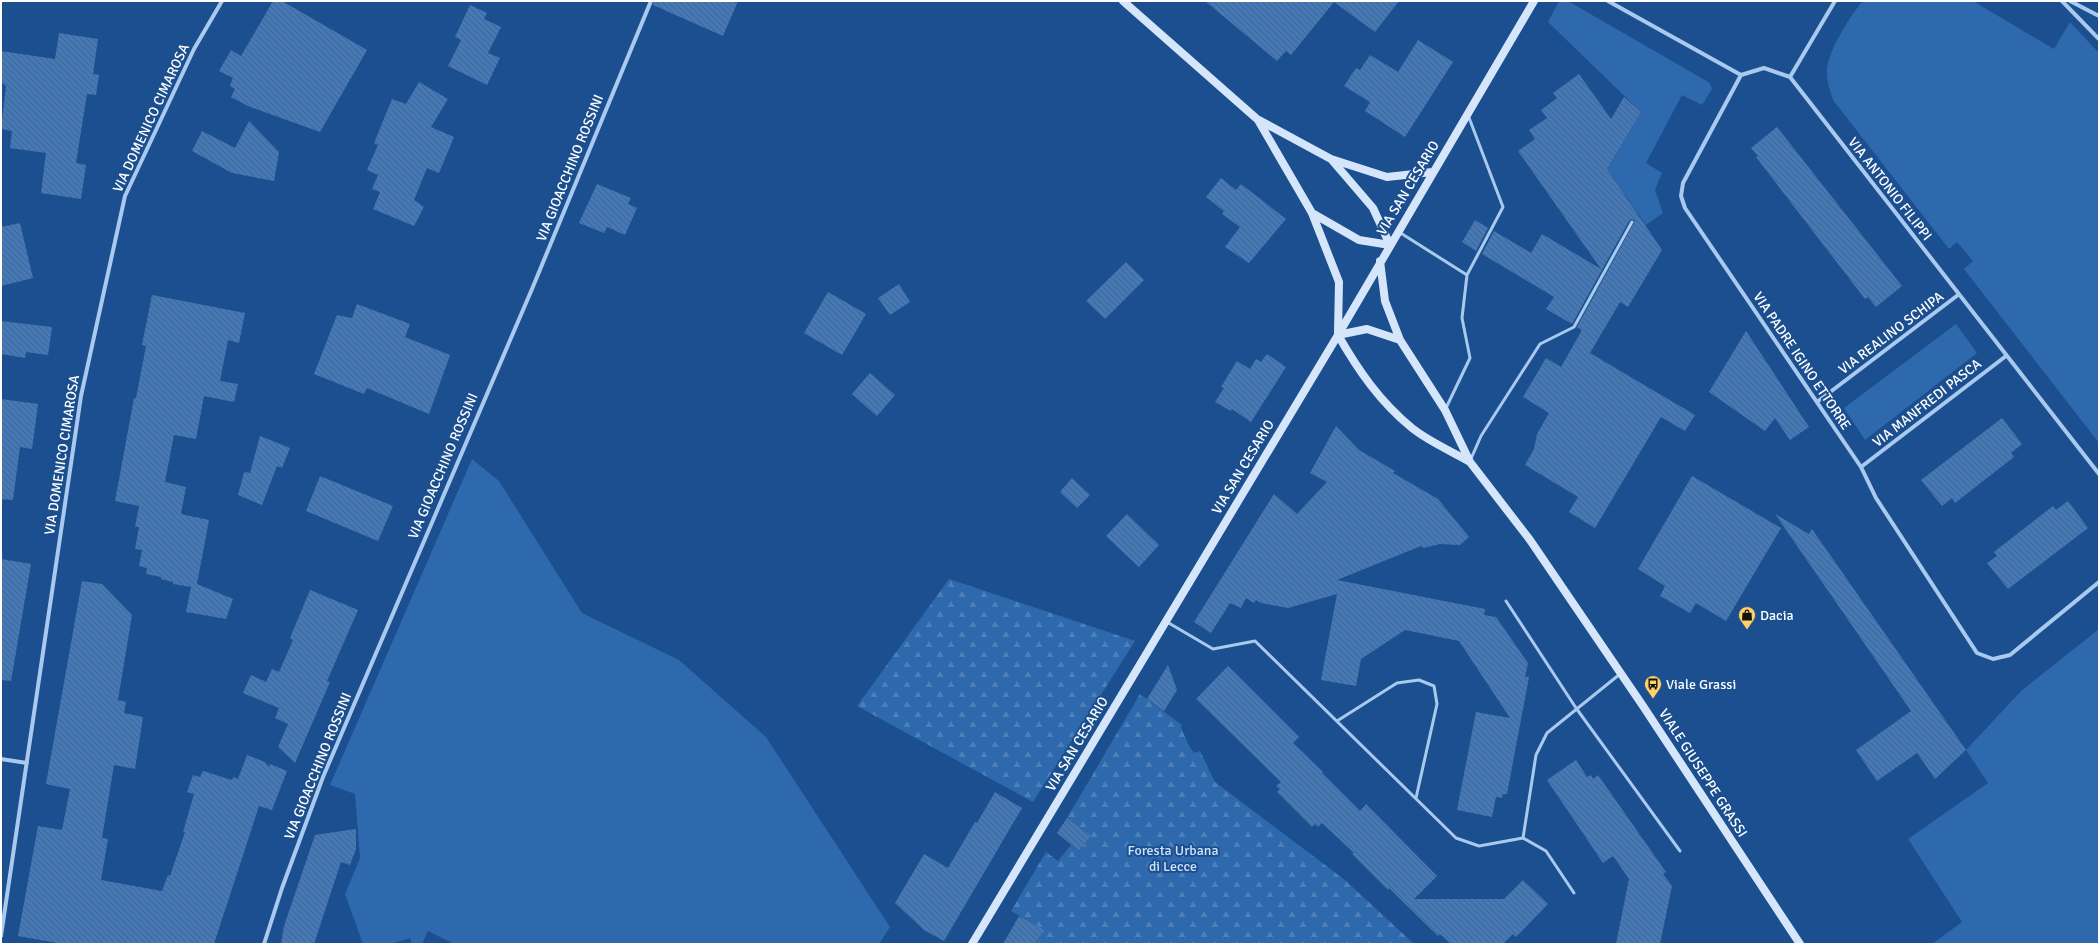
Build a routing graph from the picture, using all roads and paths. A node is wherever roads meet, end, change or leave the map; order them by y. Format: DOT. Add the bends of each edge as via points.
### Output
graph roads {
  1 [pos="222,1"];
  2 [pos="651,1"];
  3 [pos="1123,1"];
  4 [pos="1534,1"];
  5 [pos="1608,1"];
  6 [pos="1835,1"];
  7 [pos="2062,1"];
  8 [pos="2070,1"];
  9 [pos="2099,16"];
  10 [pos="2099,39"];
  11 [pos="1741,75"];
  12 [pos="1790,77"];
  13 [pos="1468,113"];
  14 [pos="1257,119"];
  15 [pos="1331,159"];
  16 [pos="1432,172"];
  17 [pos="1312,213"];
  18 [pos="1632,222"];
  19 [pos="1398,231"];
  20 [pos="1390,245"];
  21 [pos="1380,261"];
  22 [pos="1467,275"];
  23 [pos="1958,295"];
  24 [pos="1338,335"];
  25 [pos="1400,340"];
  26 [pos="2006,356"];
  27 [pos="1817,402"];
  28 [pos="1445,410"];
  29 [pos="1470,462"];
  30 [pos="1861,467"];
  31 [pos="2099,474"];
  32 [pos="2099,582"];
  33 [pos="1506,601"];
  34 [pos="1166,621"];
  35 [pos="1621,673"];
  36 [pos="1576,708"];
  37 [pos="1337,721"];
  38 [pos="1,759"];
  39 [pos="27,763"];
  40 [pos="1416,798"];
  41 [pos="1523,838"];
  42 [pos="1680,851"];
  43 [pos="1574,893"];
  44 [pos="1,936"];
  45 [pos="264,944"];
  46 [pos="972,944"];
  47 [pos="1800,944"];
  1 -- 39 [label="street, VIA DOMENICO CIMAROSA" via="194,49 125,196 82,396"];
  2 -- 45 [label="street, VIA GIOACCHINO ROSSINI" via="532,289 323,777"];
  3 -- 14 [label="main road"];
  4 -- 13 [label="main road, VIA SAN CESARIO"];
  5 -- 11 [label="street"];
  6 -- 12 [label="street"];
  7 -- 10 [label="street"];
  8 -- 9 [label="street"];
  11 -- 12 [label="street" via="1764,68"];
  11 -- 27 [label="street, VIA PADRE IGINO ETTORRE" via="1683,183 1681,196 1685,208"];
  12 -- 23 [label="street, VIA ANTONIO FILIPPI"];
  13 -- 16 [label="main road, VIA SAN CESARIO"];
  13 -- 22 [label="lane" via="1503,207"];
  14 -- 15 [label="main road"];
  14 -- 17 [label="main road"];
  15 -- 16 [label="main road" via="1387,178"];
  15 -- 20 [label="main road" via="1373,208"];
  16 -- 19 [label="main road, VIA SAN CESARIO"];
  17 -- 20 [label="main road" via="1359,240"];
  17 -- 24 [label="main road" via="1339,282"];
  18 -- 29 [label="lane" via="1574,327 1540,344 1481,436"];
  19 -- 20 [label="main road, VIA SAN CESARIO"];
  19 -- 22 [label="lane"];
  20 -- 21 [label="main road, VIA SAN CESARIO"];
  21 -- 24 [label="main road, VIA SAN CESARIO"];
  21 -- 25 [label="main road, VIALE GIUSEPPE GRASSI" via="1386,301"];
  22 -- 28 [label="lane" via="1462,318 1470,358"];
  23 -- 26 [label="street, VIA ANTONIO FILIPPI"];
  23 -- 27 [label="street, VIA REALINO SCHIPA"];
  24 -- 25 [label="main road" via="1367,329"];
  24 -- 29 [label="main road, VIALE GIUSEPPE GRASSI" via="1356,366 1380,398 1413,428"];
  24 -- 34 [label="main road, VIA SAN CESARIO"];
  25 -- 28 [label="main road, VIALE GIUSEPPE GRASSI"];
  26 -- 30 [label="street, VIA MANFREDI PASCA"];
  26 -- 31 [label="street, VIA ANTONIO FILIPPI"];
  27 -- 30 [label="street, VIA PADRE IGINO ETTORRE"];
  28 -- 29 [label="main road, VIALE GIUSEPPE GRASSI"];
  29 -- 35 [label="main road, VIALE GIUSEPPE GRASSI" via="1530,540"];
  30 -- 32 [label="street, VIA PADRE IGINO ETTORRE" via="1876,498 1977,653 1993,659 2010,655"];
  33 -- 36 [label="lane"];
  34 -- 37 [label="lane" via="1213,649 1255,641"];
  34 -- 46 [label="main road, VIA SAN CESARIO"];
  35 -- 36 [label="lane"];
  35 -- 47 [label="main road, VIALE GIUSEPPE GRASSI"];
  36 -- 41 [label="lane" via="1547,733 1536,755"];
  36 -- 42 [label="lane"];
  37 -- 40 [label="lane"];
  37 -- 40 [label="lane" via="1397,683 1419,680 1434,686 1437,704"];
  38 -- 39 [label="street"];
  39 -- 44 [label="street, VIA DOMENICO CIMAROSA"];
  40 -- 41 [label="lane" via="1456,838 1479,846"];
  41 -- 43 [label="lane" via="1546,851"];
}
